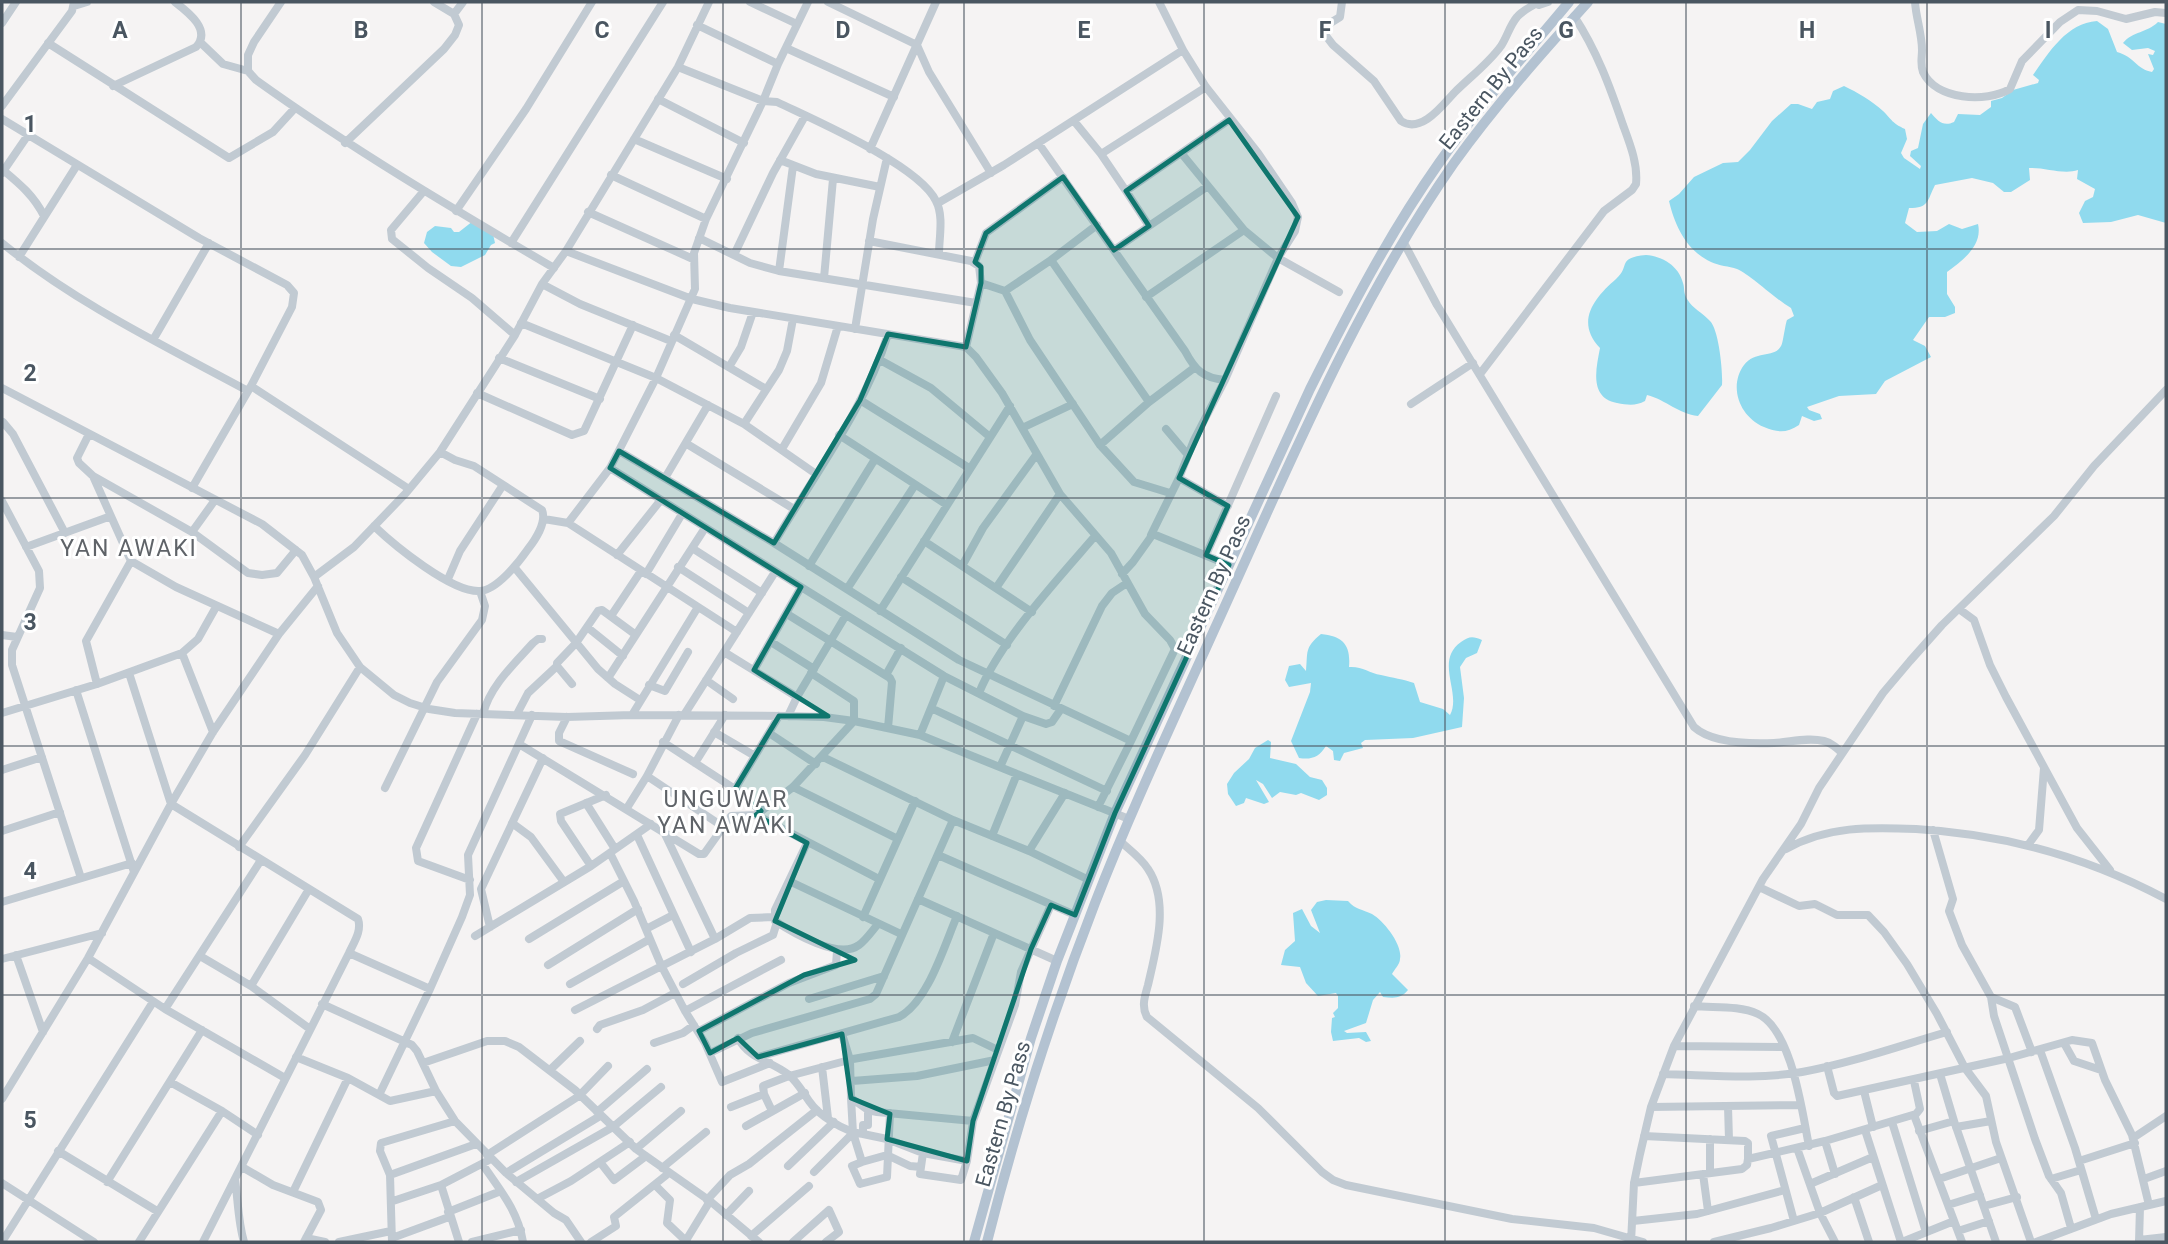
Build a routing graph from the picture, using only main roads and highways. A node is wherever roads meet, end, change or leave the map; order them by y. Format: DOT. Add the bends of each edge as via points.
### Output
graph roads {
  1 [pos="1569,2"];
  2 [pos="1588,2"];
  3 [pos="974,1242"];
  4 [pos="988,1242"];
  1 -- 3 [label="main road, Eastern By Pass" via="1470,120 1406,212 1315,378 1115,813 1057,961"];
  2 -- 4 [label="main road, Eastern By Pass" via="1540,54 1453,166 1381,281 1318,403 1096,900 1052,1018"];
}
